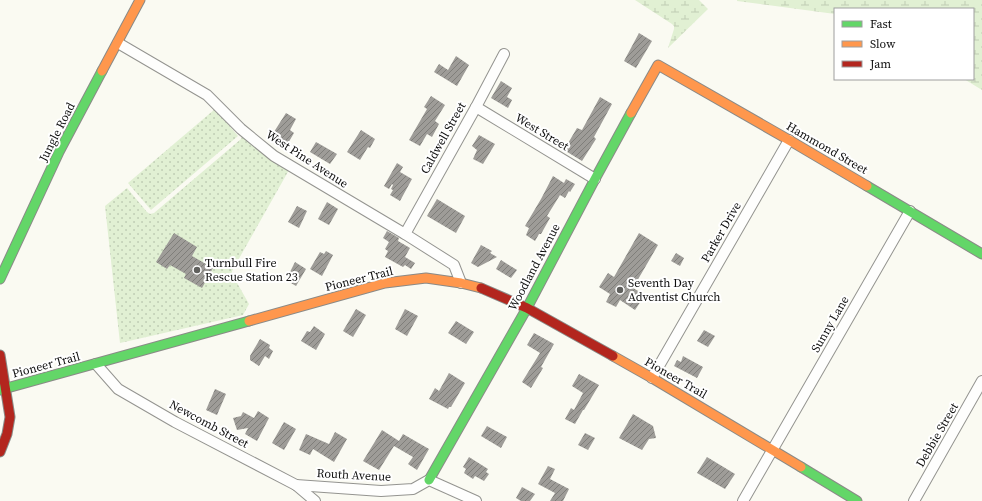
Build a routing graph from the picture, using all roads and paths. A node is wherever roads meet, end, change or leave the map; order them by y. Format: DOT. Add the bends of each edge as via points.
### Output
graph roads {
  1 [pos="140,0"];
  2 [pos="118,43"];
  3 [pos="504,54"];
  4 [pos="658,66"];
  5 [pos="476,107"];
  6 [pos="789,140"];
  7 [pos="595,179"];
  8 [pos="910,211"];
  9 [pos="405,234"];
  10 [pos="982,254"];
  11 [pos="0,279"];
  12 [pos="461,282"];
  13 [pos="527,308"];
  14 [pos="0,355"];
  15 [pos="96,364"];
  16 [pos="652,378"];
  17 [pos="982,381"];
  18 [pos="3,389"];
  19 [pos="772,450"];
  20 [pos="0,452"];
  21 [pos="429,480"];
  22 [pos="296,485"];
  23 [pos="324,487"];
  24 [pos="316,501"];
  25 [pos="476,501"];
  26 [pos="743,501"];
  27 [pos="857,501"];
  28 [pos="914,501"];
  1 -- 2 [label="street, Jungle Road"];
  2 -- 9 [label="street, West Pine Avenue" via="207,95 241,129 274,156"];
  2 -- 11 [label="street, Jungle Road" via="59,152"];
  3 -- 5 [label="street, Caldwell Street"];
  4 -- 6 [label="street, Hammond Street"];
  4 -- 7 [label="street, Woodland Avenue"];
  5 -- 7 [label="street, West Street"];
  5 -- 9 [label="street, Caldwell Street"];
  6 -- 8 [label="street, Hammond Street"];
  6 -- 16 [label="street, Parker Drive"];
  7 -- 13 [label="street, Woodland Avenue"];
  8 -- 10 [label="street, Hammond Street"];
  8 -- 19 [label="street, Sunny Lane"];
  9 -- 12 [label="street, West Pine Avenue" via="454,265"];
  12 -- 13 [label="street, Pioneer Trail"];
  12 -- 15 [label="street, Pioneer Trail" via="426,278 385,283"];
  13 -- 16 [label="street, Pioneer Trail"];
  13 -- 21 [label="street, Woodland Avenue"];
  14 -- 18 [label="street"];
  15 -- 18 [label="street, Pioneer Trail"];
  15 -- 22 [label="street, Newcomb Street" via="118,389"];
  16 -- 19 [label="street, Pioneer Trail"];
  17 -- 28 [label="street, Debbie Street"];
  18 -- 20 [label="street, Pioneer Trail" via="10,417"];
  19 -- 26 [label="street"];
  19 -- 27 [label="street, Pioneer Trail"];
  21 -- 23 [label="street, Routh Avenue" via="413,489 381,491"];
  21 -- 25 [label="street"];
  22 -- 23 [label="street, Routh Avenue"];
  22 -- 24 [label="street, Newcomb Street"];
  23 -- 24 [label="street"];
}
